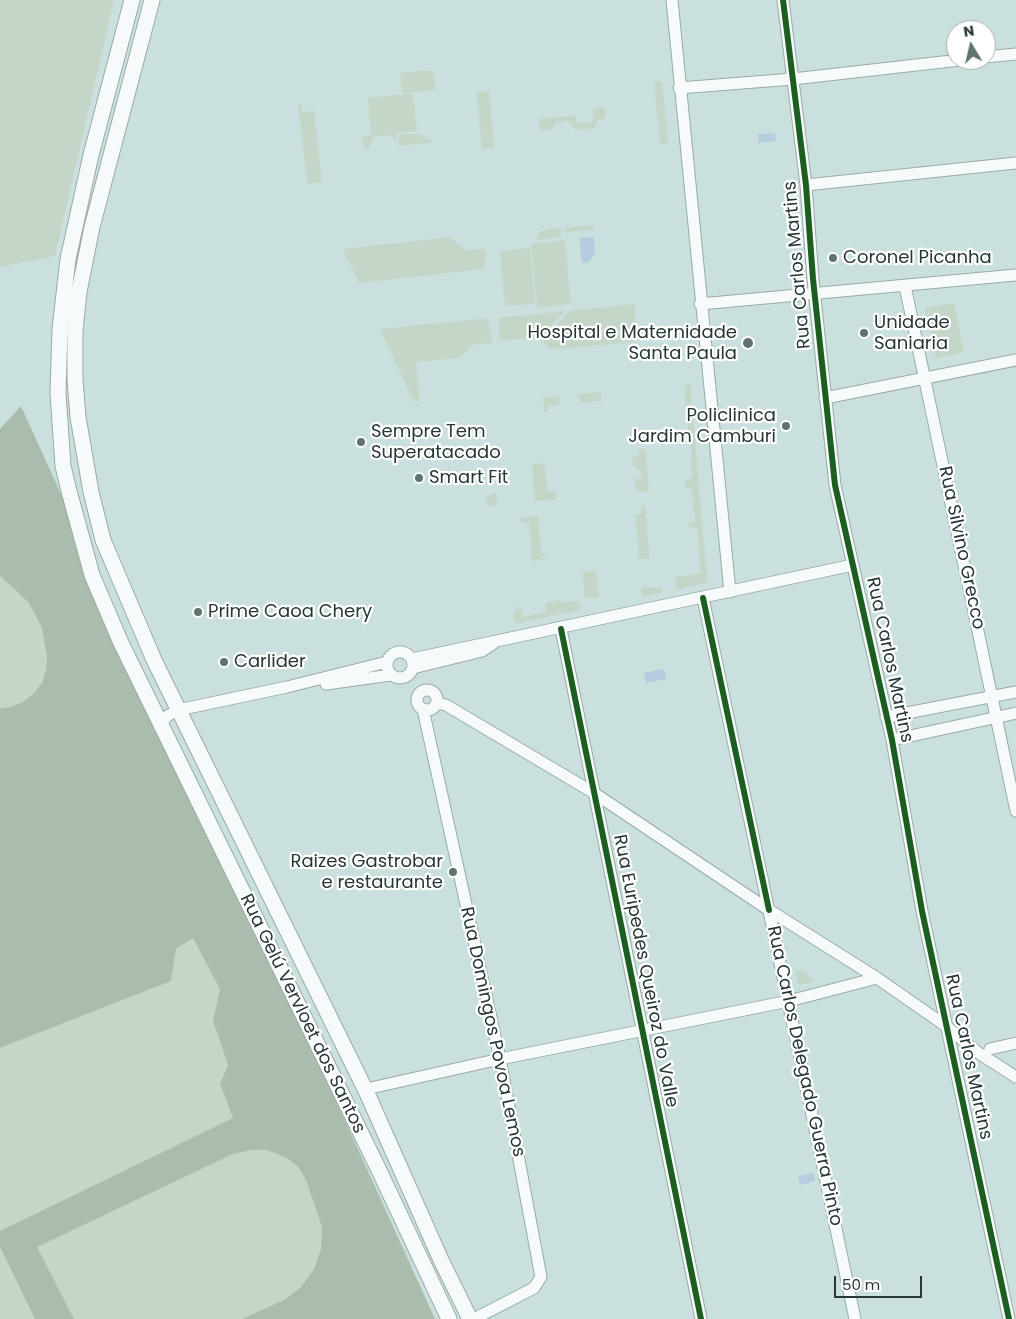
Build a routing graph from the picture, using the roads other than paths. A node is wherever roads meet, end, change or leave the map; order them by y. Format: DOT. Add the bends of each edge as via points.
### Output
graph roads {
  1 [pos="132,0"];
  2 [pos="152,0"];
  3 [pos="672,0"];
  4 [pos="783,0"];
  5 [pos="1016,54"];
  6 [pos="996,56"];
  7 [pos="946,62"];
  8 [pos="792,79"];
  9 [pos="679,88"];
  10 [pos="1016,163"];
  11 [pos="806,185"];
  12 [pos="1016,275"];
  13 [pos="905,286"];
  14 [pos="815,295"];
  15 [pos="700,304"];
  16 [pos="1016,360"];
  17 [pos="925,378"];
  18 [pos="825,398"];
  19 [pos="853,565"];
  20 [pos="730,592"];
  21 [pos="703,598"];
  22 [pos="560,629"];
  23 [pos="387,662"];
  24 [pos="411,668"];
  25 [pos="391,675"];
  26 [pos="287,687"];
  27 [pos="420,692"];
  28 [pos="1016,692"];
  29 [pos="992,697"];
  30 [pos="437,703"];
  31 [pos="423,709"];
  32 [pos="178,710"];
  33 [pos="1016,713"];
  34 [pos="886,717"];
  35 [pos="997,717"];
  36 [pos="160,725"];
  37 [pos="892,740"];
  38 [pos="594,792"];
  39 [pos="1016,811"];
  40 [pos="769,910"];
  41 [pos="877,978"];
  42 [pos="789,1001"];
  43 [pos="946,1026"];
  44 [pos="641,1031"];
  45 [pos="1016,1043"];
  46 [pos="990,1049"];
  47 [pos="500,1059"];
  48 [pos="1016,1077"];
  49 [pos="366,1089"];
  50 [pos="449,1319"];
  51 [pos="470,1319"];
  52 [pos="474,1319"];
  53 [pos="701,1319"];
  54 [pos="855,1319"];
  55 [pos="1009,1319"];
  1 -- 36 [label="main road, Rua Gelú Vervloet dos Santos" via="68,259 60,329 58,393 63,466 80,538 92,575"];
  2 -- 32 [label="main road, Rua Gelú Vervloet dos Santos" via="85,257 75,331 75,380 91,492 103,540"];
  3 -- 9 [label="street"];
  4 -- 8 [label="street, Rua Carlos Martins"];
  5 -- 6 [label="street"];
  7 -- 8 [label="street"];
  8 -- 9 [label="street"];
  8 -- 11 [label="street, Rua Carlos Martins"];
  9 -- 15 [label="street"];
  10 -- 11 [label="street"];
  11 -- 14 [label="street, Rua Carlos Martins"];
  12 -- 13 [label="street"];
  13 -- 14 [label="street"];
  13 -- 17 [label="street, Rua Silvino Grecco"];
  14 -- 15 [label="street"];
  14 -- 18 [label="street, Rua Carlos Martins"];
  15 -- 20 [label="street"];
  16 -- 17 [label="street"];
  17 -- 18 [label="street"];
  17 -- 29 [label="street, Rua Silvino Grecco"];
  18 -- 19 [label="street, Rua Carlos Martins" via="833,470"];
  19 -- 20 [label="street"];
  19 -- 34 [label="street, Rua Carlos Martins"];
  20 -- 21 [label="street"];
  21 -- 22 [label="street"];
  21 -- 40 [label="street, Rua Carlos Delegado Guerra Pinto"];
  22 -- 24 [label="street" via="494,643 482,651"];
  22 -- 38 [label="street, Rua Euripedes Queiroz do Valle"];
  23 -- 24 [label="street" via="392,654 401,652"];
  23 -- 25 [label="street"];
  23 -- 26 [label="street"];
  24 -- 25 [label="street" via="399,678"];
  24 -- 27 [label="street"];
  25 -- 26 [label="street"];
  26 -- 32 [label="street"];
  27 -- 30 [label="street" via="433,691"];
  27 -- 31 [label="street" via="418,705"];
  28 -- 29 [label="street"];
  29 -- 34 [label="street"];
  29 -- 35 [label="street, Rua Silvino Grecco"];
  30 -- 31 [label="street" via="431,709"];
  30 -- 38 [label="street" via="446,705"];
  31 -- 47 [label="street, Rua Domingos Povoa Lemos"];
  32 -- 36 [label="street"];
  32 -- 49 [label="main road, Rua Gelú Vervloet dos Santos"];
  33 -- 35 [label="street"];
  34 -- 37 [label="street, Rua Carlos Martins"];
  35 -- 37 [label="street"];
  35 -- 39 [label="street, Rua Silvino Grecco"];
  36 -- 50 [label="main road, Rua Gelú Vervloet dos Santos"];
  37 -- 43 [label="street, Rua Carlos Martins"];
  38 -- 40 [label="street"];
  38 -- 44 [label="street, Rua Euripedes Queiroz do Valle"];
  40 -- 41 [label="street"];
  40 -- 42 [label="street, Rua Carlos Delegado Guerra Pinto"];
  41 -- 42 [label="street"];
  41 -- 43 [label="street"];
  42 -- 44 [label="street"];
  42 -- 54 [label="street, Rua Carlos Delegado Guerra Pinto"];
  43 -- 48 [label="street" via="977,1052"];
  43 -- 55 [label="street, Rua Carlos Martins"];
  44 -- 47 [label="street"];
  44 -- 53 [label="street, Rua Euripedes Queiroz do Valle"];
  45 -- 46 [label="street"];
  47 -- 49 [label="street"];
  47 -- 52 [label="street, Rua Domingos Povoa Lemos" via="541,1277 534,1288"];
  49 -- 51 [label="main road, Rua Gelú Vervloet dos Santos" via="440,1260"];
}
